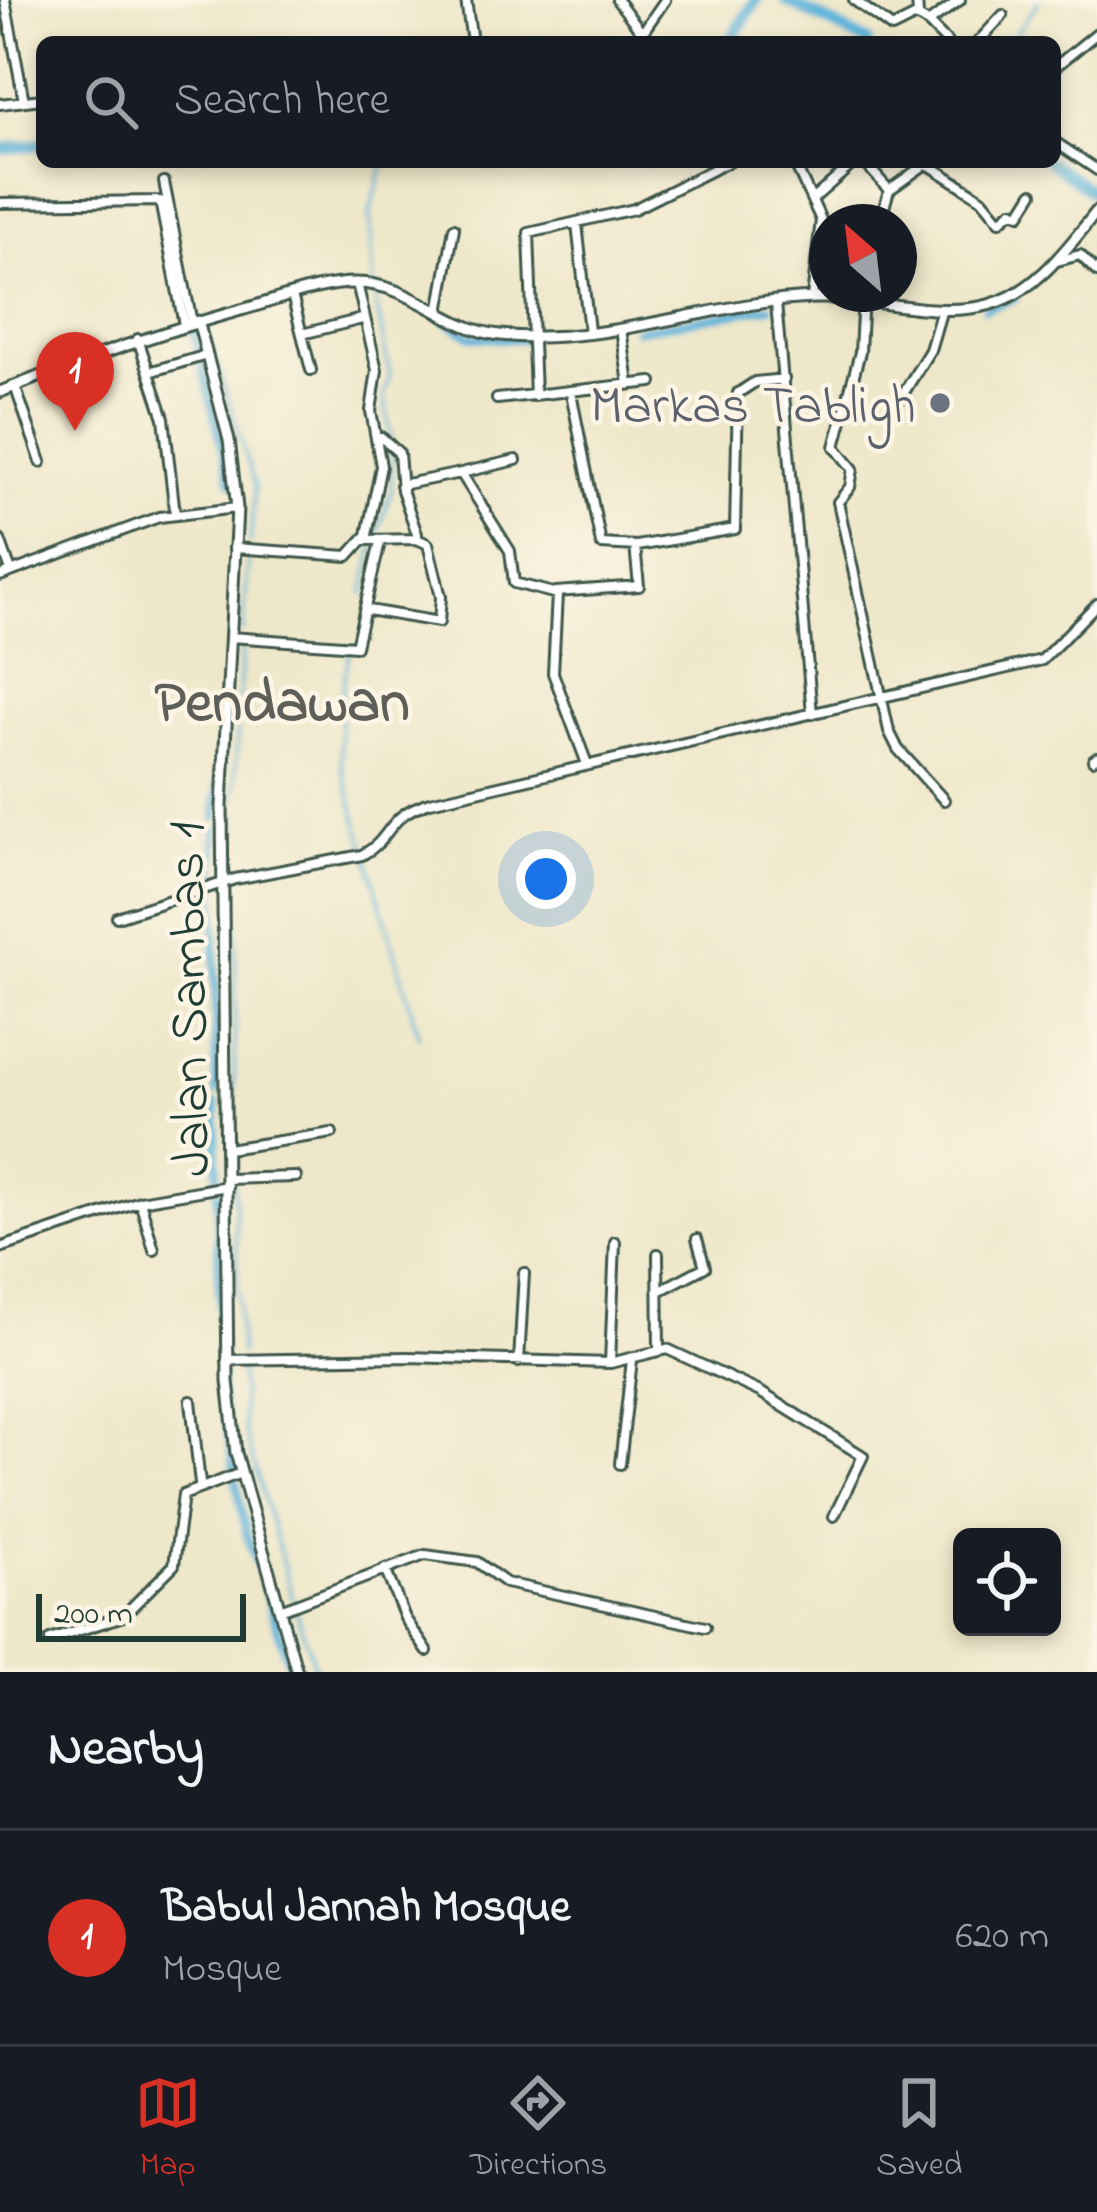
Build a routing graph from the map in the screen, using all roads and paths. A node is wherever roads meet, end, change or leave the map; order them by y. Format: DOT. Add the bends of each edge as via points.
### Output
graph roads {
  1 [pos="5,0"];
  2 [pos="466,0"];
  3 [pos="617,0"];
  4 [pos="665,0"];
  5 [pos="854,0"];
  6 [pos="916,0"];
  7 [pos="960,0"];
  8 [pos="1003,15"];
  9 [pos="918,16"];
  10 [pos="928,23"];
  11 [pos="1097,33"];
  12 [pos="471,36"];
  13 [pos="638,36"];
  14 [pos="642,36"];
  15 [pos="941,36"];
  16 [pos="984,36"];
  17 [pos="1061,62"];
  18 [pos="36,99"];
  19 [pos="24,100"];
  20 [pos="0,104"];
  21 [pos="1061,146"];
  22 [pos="718,168"];
  23 [pos="797,168"];
  24 [pos="841,168"];
  25 [pos="866,168"];
  26 [pos="920,168"];
  27 [pos="934,168"];
  28 [pos="1097,170"];
  29 [pos="164,182"];
  30 [pos="889,190"];
  31 [pos="1033,193"];
  32 [pos="814,198"];
  33 [pos="0,203"];
  34 [pos="815,204"];
  35 [pos="885,204"];
  36 [pos="1097,212"];
  37 [pos="577,224"];
  38 [pos="454,228"];
  39 [pos="1056,262"];
  40 [pos="1097,272"];
  41 [pos="360,283"];
  42 [pos="292,295"];
  43 [pos="809,298"];
  44 [pos="776,303"];
  45 [pos="917,305"];
  46 [pos="942,308"];
  47 [pos="439,311"];
  48 [pos="862,312"];
  49 [pos="362,319"];
  50 [pos="191,323"];
  51 [pos="621,328"];
  52 [pos="589,332"];
  53 [pos="302,334"];
  54 [pos="535,336"];
  55 [pos="138,338"];
  56 [pos="207,355"];
  57 [pos="311,370"];
  58 [pos="149,372"];
  59 [pos="784,379"];
  60 [pos="652,382"];
  61 [pos="629,385"];
  62 [pos="15,386"];
  63 [pos="0,392"];
  64 [pos="571,393"];
  65 [pos="535,396"];
  66 [pos="497,399"];
  67 [pos="900,399"];
  68 [pos="386,440"];
  69 [pos="516,460"];
  70 [pos="41,462"];
  71 [pos="461,473"];
  72 [pos="401,485"];
  73 [pos="237,508"];
  74 [pos="175,514"];
  75 [pos="417,539"];
  76 [pos="0,541"];
  77 [pos="372,541"];
  78 [pos="635,545"];
  79 [pos="234,548"];
  80 [pos="11,571"];
  81 [pos="0,576"];
  82 [pos="556,592"];
  83 [pos="1097,604"];
  84 [pos="368,610"];
  85 [pos="230,637"];
  86 [pos="879,698"];
  87 [pos="812,714"];
  88 [pos="587,764"];
  89 [pos="944,800"];
  90 [pos="222,882"];
  91 [pos="117,917"];
  92 [pos="332,1133"];
  93 [pos="227,1149"];
  94 [pos="296,1177"];
  95 [pos="228,1181"];
  96 [pos="140,1201"];
  97 [pos="697,1239"];
  98 [pos="616,1242"];
  99 [pos="0,1248"];
  100 [pos="154,1250"];
  101 [pos="658,1254"];
  102 [pos="524,1273"];
  103 [pos="661,1290"];
  104 [pos="658,1348"];
  105 [pos="227,1360"];
  106 [pos="632,1360"];
  107 [pos="519,1362"];
  108 [pos="610,1363"];
  109 [pos="191,1401"];
  110 [pos="620,1464"];
  111 [pos="241,1473"];
  112 [pos="200,1484"];
  113 [pos="834,1516"];
  114 [pos="385,1569"];
  115 [pos="280,1610"];
  116 [pos="706,1627"];
  117 [pos="50,1640"];
  118 [pos="427,1651"];
  119 [pos="297,1672"];
  1 -- 19 [label="street"];
  2 -- 12 [label="street"];
  3 -- 13 [label="street"];
  4 -- 14 [label="street"];
  5 -- 9 [label="street" via="892,28"];
  6 -- 9 [label="street"];
  7 -- 10 [label="street"];
  8 -- 16 [label="street"];
  9 -- 10 [label="street"];
  10 -- 15 [label="street"];
  11 -- 17 [label="street"];
  18 -- 19 [label="street"];
  19 -- 20 [label="street"];
  21 -- 28 [label="street"];
  22 -- 37 [label="street" via="676,192"];
  23 -- 32 [label="street"];
  24 -- 32 [label="street"];
  25 -- 30 [label="street"];
  26 -- 30 [label="street"];
  27 -- 31 [label="street" via="1000,221 1019,214"];
  29 -- 50 [label="street"];
  30 -- 35 [label="street"];
  32 -- 34 [label="street"];
  33 -- 50 [label="street" via="160,202"];
  36 -- 39 [label="street"];
  37 -- 52 [label="street"];
  37 -- 54 [label="street" via="529,232"];
  38 -- 47 [label="street"];
  39 -- 40 [label="street" via="1080,255"];
  39 -- 46 [label="street" via="1000,301"];
  41 -- 42 [label="street"];
  41 -- 47 [label="street"];
  41 -- 49 [label="street"];
  42 -- 50 [label="street"];
  42 -- 53 [label="street"];
  43 -- 44 [label="street"];
  44 -- 51 [label="street"];
  44 -- 59 [label="street"];
  45 -- 46 [label="street"];
  46 -- 67 [label="street" via="930,350"];
  47 -- 54 [label="street" via="486,334"];
  48 -- 86 [label="street" via="835,447 854,465 838,502"];
  49 -- 53 [label="street"];
  49 -- 68 [label="street" via="377,370 371,412"];
  50 -- 55 [label="street"];
  50 -- 56 [label="street, Jalan Sambas 1"];
  51 -- 52 [label="street"];
  51 -- 61 [label="street"];
  52 -- 54 [label="street"];
  53 -- 57 [label="street"];
  54 -- 65 [label="street"];
  55 -- 58 [label="street"];
  55 -- 62 [label="street"];
  56 -- 58 [label="street"];
  56 -- 73 [label="street, Jalan Sambas 1"];
  58 -- 74 [label="street" via="164,418"];
  59 -- 78 [label="street" via="738,393 735,529"];
  59 -- 87 [label="street"];
  60 -- 61 [label="street"];
  61 -- 64 [label="street"];
  62 -- 63 [label="street"];
  62 -- 70 [label="street"];
  64 -- 65 [label="street"];
  64 -- 78 [label="street" via="601,544"];
  65 -- 66 [label="street"];
  68 -- 72 [label="street"];
  68 -- 77 [label="street"];
  69 -- 71 [label="street"];
  71 -- 72 [label="street"];
  71 -- 82 [label="street" via="510,551 514,583"];
  72 -- 75 [label="street"];
  73 -- 74 [label="street"];
  73 -- 79 [label="street, Jalan Sambas 1"];
  74 -- 80 [label="street"];
  75 -- 77 [label="street"];
  75 -- 84 [label="street" via="428,544 436,568 439,622"];
  76 -- 80 [label="street"];
  77 -- 79 [label="street" via="348,556"];
  77 -- 84 [label="street"];
  78 -- 82 [label="street" via="639,586"];
  79 -- 85 [label="street, Jalan Sambas 1"];
  80 -- 81 [label="street"];
  82 -- 88 [label="street" via="553,673"];
  83 -- 86 [label="street" via="1042,660"];
  84 -- 85 [label="street" via="350,645"];
  85 -- 90 [label="street, Jalan Sambas 1"];
  86 -- 87 [label="street"];
  86 -- 89 [label="street" via="898,749"];
  87 -- 88 [label="street"];
  88 -- 90 [label="street" via="410,808 365,854"];
  90 -- 91 [label="street"];
  90 -- 93 [label="street, Jalan Sambas 1"];
  92 -- 93 [label="street"];
  93 -- 95 [label="street, Jalan Sambas 1"];
  94 -- 95 [label="street"];
  95 -- 96 [label="street"];
  95 -- 105 [label="street, Jalan Sambas 1"];
  96 -- 99 [label="street"];
  96 -- 100 [label="street"];
  97 -- 103 [label="street" via="705,1267"];
  98 -- 108 [label="street"];
  101 -- 103 [label="street"];
  102 -- 107 [label="street"];
  103 -- 104 [label="street"];
  104 -- 106 [label="street"];
  104 -- 113 [label="street" via="760,1392 863,1456"];
  105 -- 107 [label="street"];
  105 -- 111 [label="street, Jalan Sambas 1"];
  106 -- 108 [label="street"];
  106 -- 110 [label="street"];
  107 -- 108 [label="street"];
  109 -- 112 [label="street"];
  111 -- 112 [label="street"];
  111 -- 115 [label="street, Jalan Sambas 1"];
  112 -- 117 [label="street" via="181,1497 177,1558 158,1581 122,1616"];
  114 -- 115 [label="street"];
  114 -- 116 [label="street" via="425,1555 468,1560 506,1583"];
  114 -- 118 [label="street"];
  115 -- 119 [label="street, Jalan Sambas 1"];
}
